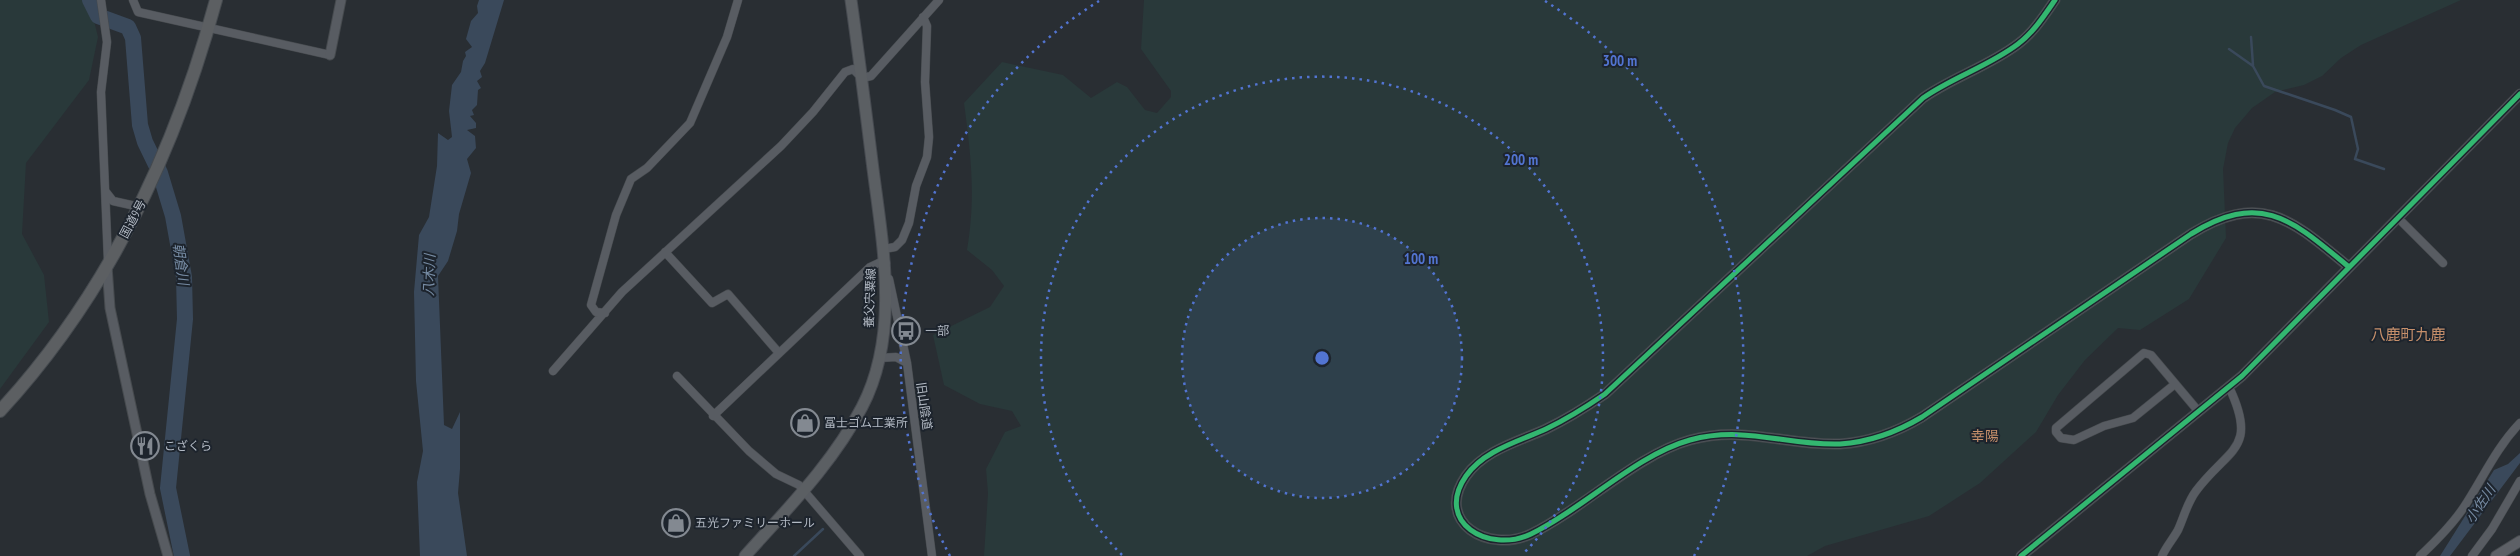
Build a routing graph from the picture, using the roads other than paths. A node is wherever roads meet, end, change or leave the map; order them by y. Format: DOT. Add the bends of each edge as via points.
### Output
graph roads {
  1 [pos="101,0"];
  2 [pos="133,0"];
  3 [pos="216,0"];
  4 [pos="341,0"];
  5 [pos="738,0"];
  6 [pos="850,0"];
  7 [pos="939,0"];
  8 [pos="2055,0"];
  9 [pos="923,17"];
  10 [pos="208,30"];
  11 [pos="330,55"];
  12 [pos="862,78"];
  13 [pos="2520,94"];
  14 [pos="106,192"];
  15 [pos="140,207"];
  16 [pos="2398,218"];
  17 [pos="665,252"];
  18 [pos="884,255"];
  19 [pos="2443,263"];
  20 [pos="108,266"];
  21 [pos="2349,267"];
  22 [pos="605,313"];
  23 [pos="779,353"];
  24 [pos="879,358"];
  25 [pos="906,362"];
  26 [pos="553,371"];
  27 [pos="677,376"];
  28 [pos="2175,384"];
  29 [pos="2229,387"];
  30 [pos="0,411"];
  31 [pos="2199,412"];
  32 [pos="713,416"];
  33 [pos="2520,423"];
  34 [pos="2520,481"];
  35 [pos="803,490"];
  36 [pos="2520,542"];
  37 [pos="168,556"];
  38 [pos="745,556"];
  39 [pos="860,556"];
  40 [pos="932,556"];
  41 [pos="2021,556"];
  42 [pos="2162,556"];
  43 [pos="2420,556"];
  44 [pos="2472,556"];
  45 [pos="2496,556"];
  1 -- 14 [label="street" via="107,42 102,92"];
  2 -- 10 [label="street" via="138,12"];
  3 -- 10 [label="highway, 国道9号"];
  4 -- 11 [label="street"];
  5 -- 22 [label="street" via="727,37 690,123 647,168 631,179 616,214 591,305 596,312"];
  6 -- 12 [label="main road, 養父宍粟線"];
  7 -- 9 [label="street"];
  8 -- 21 [label="street" via="2019,43 1943,83 1923,98 1605,394 1569,417 1476,465 1460,485 1457,497 1457,508 1469,529 1479,537 1503,542 1531,534 1660,453 1689,441 1737,433 1839,444 1901,429 2191,234 2222,218 2256,213 2282,218 2305,231"];
  9 -- 12 [label="street" via="871,76"];
  9 -- 18 [label="street" via="927,26 924,82 929,137 927,157 902,240"];
  10 -- 11 [label="street"];
  10 -- 15 [label="highway, 国道9号" via="164,158"];
  12 -- 17 [label="street" via="853,69 845,72 780,146"];
  12 -- 18 [label="main road, 養父宍粟線"];
  13 -- 16 [label="street"];
  14 -- 15 [label="street" via="113,200"];
  14 -- 20 [label="street"];
  15 -- 20 [label="highway, 国道9号"];
  16 -- 19 [label="street"];
  16 -- 21 [label="street"];
  17 -- 22 [label="street" via="622,292"];
  17 -- 23 [label="street" via="712,303 728,294"];
  18 -- 23 [label="street"];
  18 -- 24 [label="main road, 養父宍粟線" via="886,306"];
  18 -- 25 [label="street, 旧山陰道"];
  20 -- 30 [label="highway, 国道9号" via="56,344"];
  20 -- 37 [label="street" via="110,308 150,494"];
  21 -- 29 [label="street"];
  22 -- 26 [label="street"];
  23 -- 32 [label="street"];
  24 -- 25 [label="street" via="896,357"];
  24 -- 35 [label="main road, 養父宍粟線" via="863,405 846,434"];
  25 -- 40 [label="street, 旧山陰道"];
  27 -- 32 [label="street"];
  28 -- 28 [label="street" via="2151,354 2144,354 2056,428 2056,432 2062,438 2074,440 2104,426 2133,418"];
  28 -- 31 [label="street"];
  29 -- 31 [label="street"];
  29 -- 42 [label="street" via="2241,426 2240,442 2194,494"];
  31 -- 41 [label="street"];
  32 -- 35 [label="street" via="769,468"];
  33 -- 43 [label="street" via="2496,452 2451,524"];
  34 -- 44 [label="street"];
  35 -- 38 [label="main road, 養父宍粟線"];
  35 -- 39 [label="street"];
  36 -- 45 [label="main road"];
}
